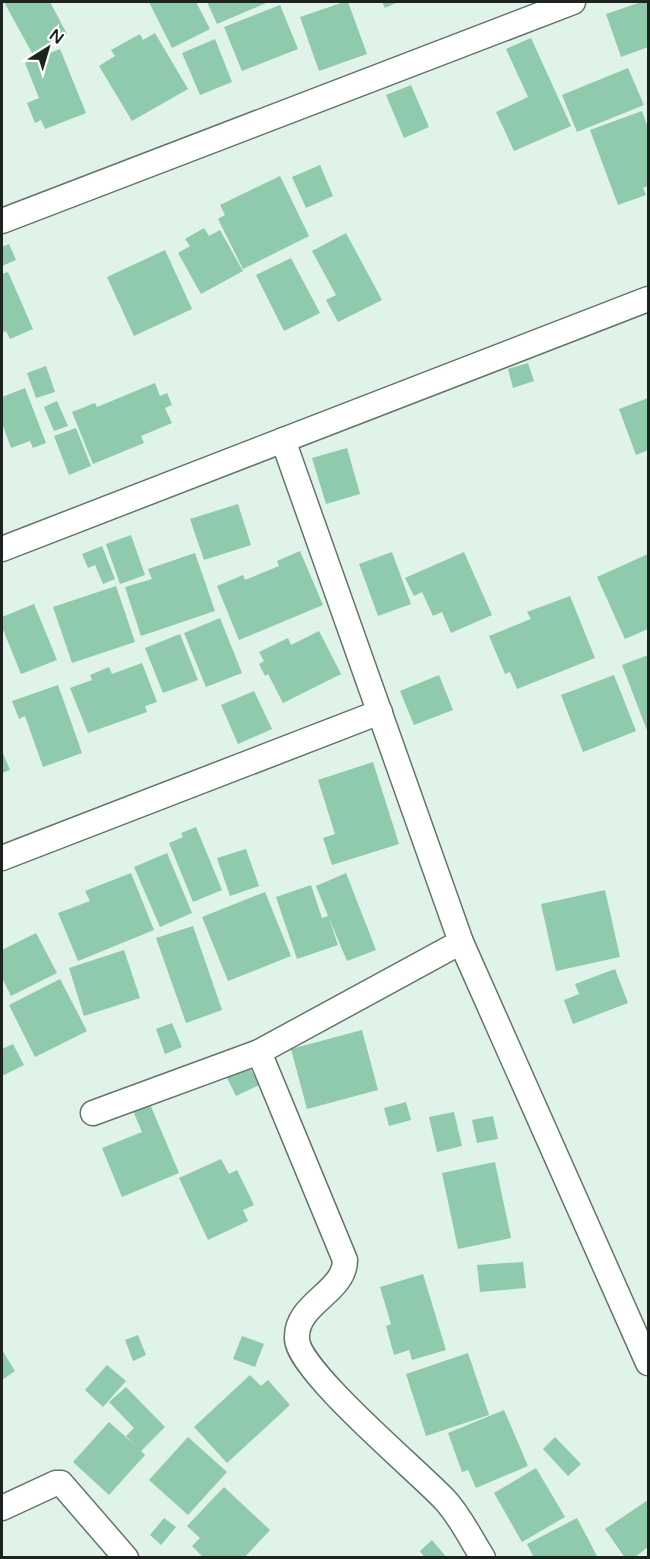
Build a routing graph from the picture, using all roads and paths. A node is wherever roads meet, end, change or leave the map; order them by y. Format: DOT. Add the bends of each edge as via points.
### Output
graph roads {
  1 [pos="573,2"];
  2 [pos="2,221"];
  3 [pos="648,298"];
  4 [pos="283,440"];
  5 [pos="2,549"];
  6 [pos="380,712"];
  7 [pos="2,858"];
  8 [pos="461,942"];
  9 [pos="259,1052"];
  10 [pos="93,1113"];
  11 [pos="648,1363"];
  12 [pos="2,1508"];
  13 [pos="126,1557"];
  14 [pos="483,1557"];
  1 -- 2 [label="street"];
  3 -- 4 [label="street"];
  4 -- 5 [label="street"];
  4 -- 6 [label="street"];
  6 -- 7 [label="street"];
  6 -- 8 [label="street"];
  8 -- 9 [label="street"];
  8 -- 11 [label="street"];
  9 -- 10 [label="street"];
  9 -- 14 [label="street" via="345,1260 342,1277 312,1306 299,1328 296,1338 300,1352 321,1378 447,1502"];
  12 -- 13 [label="street" via="61,1483"];
}
